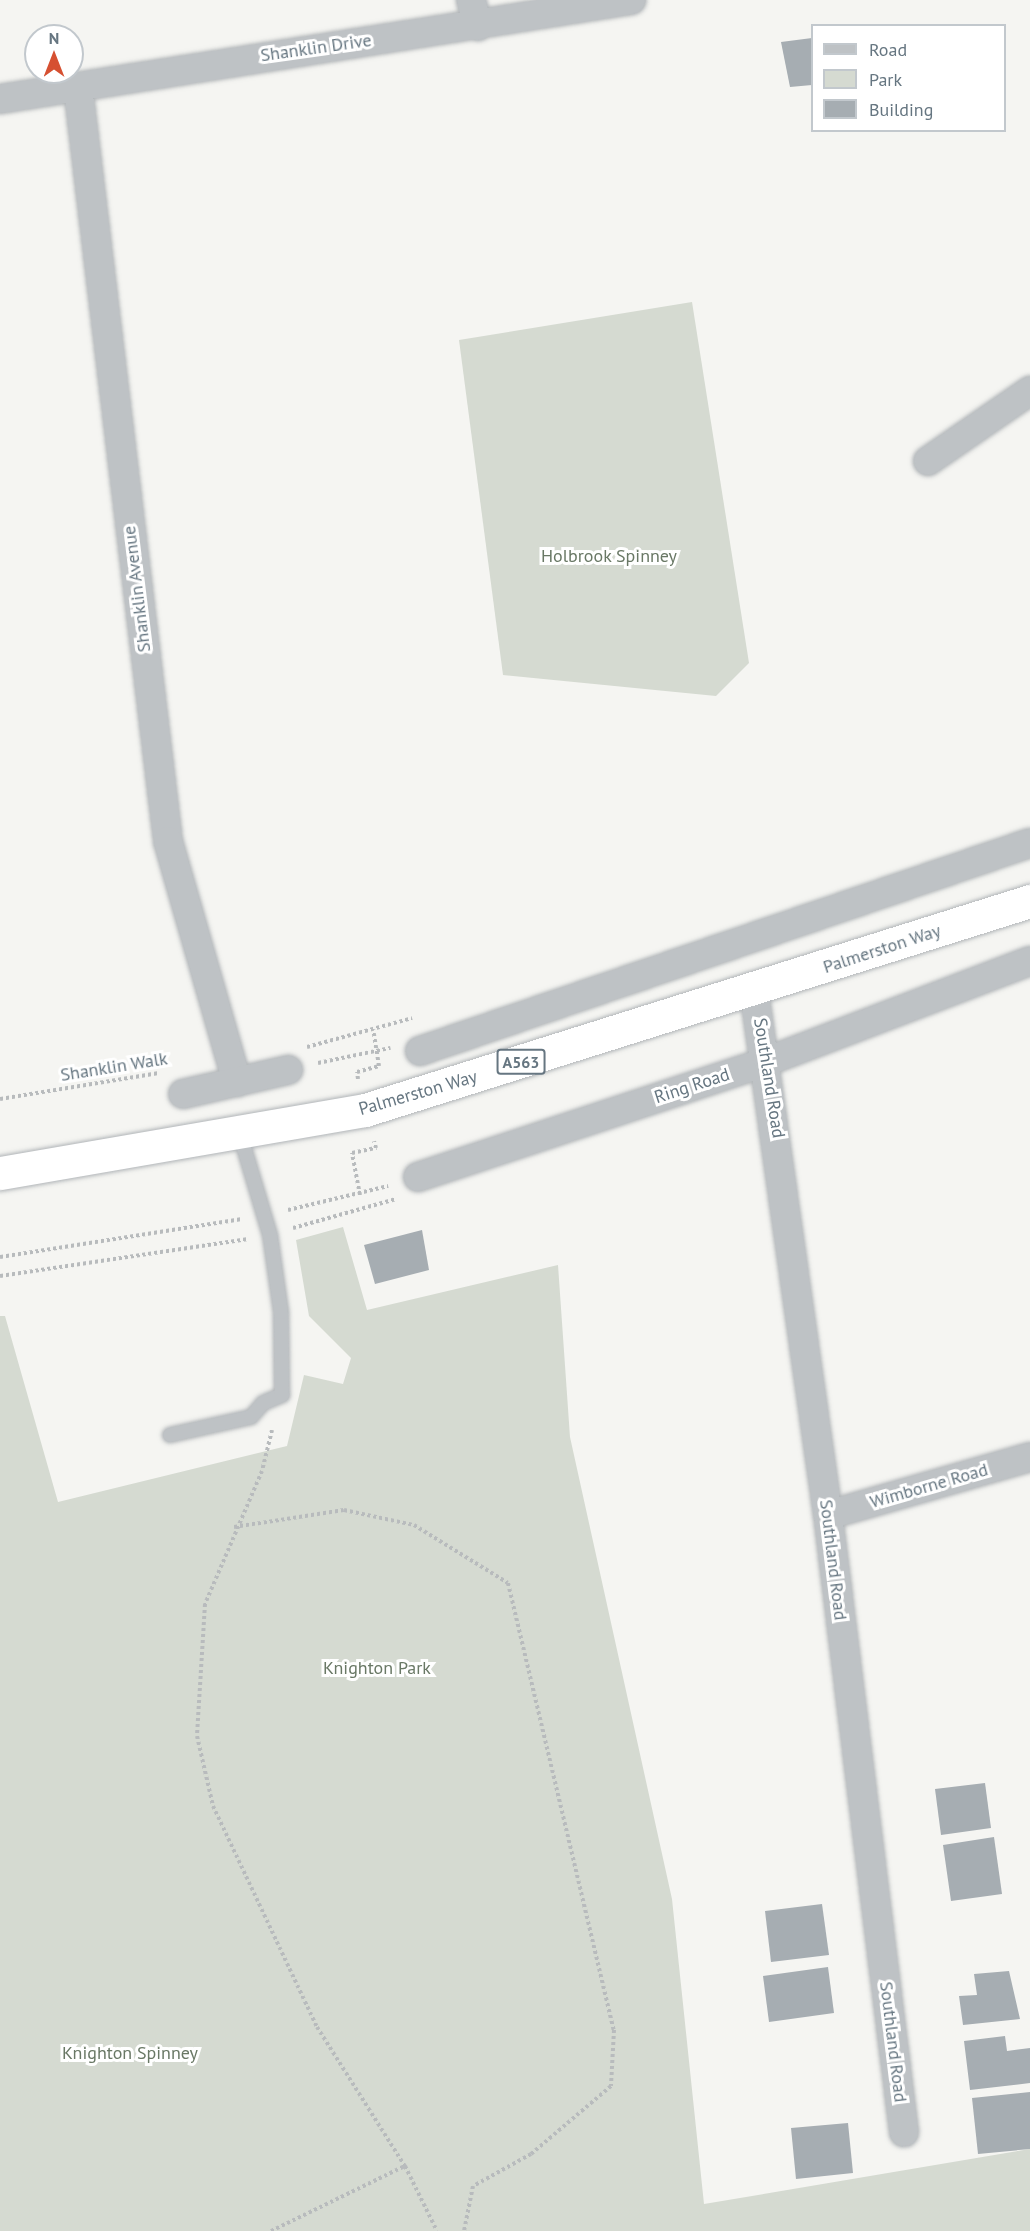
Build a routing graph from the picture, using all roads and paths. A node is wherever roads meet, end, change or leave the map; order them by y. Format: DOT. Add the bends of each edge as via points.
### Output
graph roads {
  1 [pos="632,0"];
  2 [pos="474,13"];
  3 [pos="78,87"];
  4 [pos="0,99"];
  5 [pos="1030,391"];
  6 [pos="928,461"];
  7 [pos="1030,843"];
  8 [pos="1030,901"];
  9 [pos="1030,961"];
  10 [pos="754,990"];
  11 [pos="425,1014"];
  12 [pos="373,1029"];
  13 [pos="420,1051"];
  14 [pos="768,1061"];
  15 [pos="288,1070"];
  16 [pos="163,1073"];
  17 [pos="237,1082"];
  18 [pos="183,1094"];
  19 [pos="0,1099"];
  20 [pos="239,1131"];
  21 [pos="0,1173"];
  22 [pos="418,1177"];
  23 [pos="360,1195"];
  24 [pos="264,1215"];
  25 [pos="270,1235"];
  26 [pos="0,1257"];
  27 [pos="0,1276"];
  28 [pos="282,1395"];
  29 [pos="170,1435"];
  30 [pos="1030,1457"];
  31 [pos="828,1515"];
  32 [pos="234,1527"];
  33 [pos="904,2132"];
  34 [pos="405,2166"];
  35 [pos="271,2231"];
  36 [pos="437,2231"];
  37 [pos="464,2231"];
  1 -- 2 [label="street, Shanklin Drive"];
  2 -- 3 [label="street, Shanklin Drive"];
  3 -- 4 [label="street, Shanklin Drive"];
  3 -- 17 [label="street, Shanklin Avenue" via="168,841"];
  5 -- 6 [label="street"];
  7 -- 13 [label="street"];
  8 -- 10 [label="highway, Palmerston Way / A563"];
  9 -- 14 [label="street, Ring Road"];
  10 -- 14 [label="street, Southland Road"];
  10 -- 20 [label="highway, Palmerston Way / A563" via="365,1110"];
  11 -- 12 [label="path"];
  12 -- 15 [label="path" via="286,1052"];
  12 -- 15 [label="path" via="376,1051"];
  14 -- 22 [label="street, Ring Road"];
  14 -- 31 [label="street, Southland Road"];
  15 -- 17 [label="street"];
  16 -- 19 [label="path, Shanklin Walk"];
  17 -- 18 [label="street"];
  20 -- 21 [label="highway, Palmerston Way / A563"];
  20 -- 24 [label="lane"];
  22 -- 25 [label="path" via="425,1191"];
  23 -- 24 [label="path"];
  24 -- 25 [label="lane"];
  24 -- 26 [label="path"];
  25 -- 27 [label="path"];
  25 -- 28 [label="lane" via="281,1312"];
  28 -- 29 [label="lane" via="263,1403 251,1417"];
  28 -- 32 [label="path" via="262,1471"];
  30 -- 31 [label="street, Wimborne Road"];
  31 -- 33 [label="street, Southland Road"];
  32 -- 34 [label="path" via="205,1604 197,1672 197,1736 213,1806 317,2027"];
  32 -- 37 [label="path" via="344,1510 414,1525 507,1583 614,2031 612,2086 531,2154 472,2186"];
  34 -- 35 [label="path"];
  34 -- 36 [label="path"];
}
